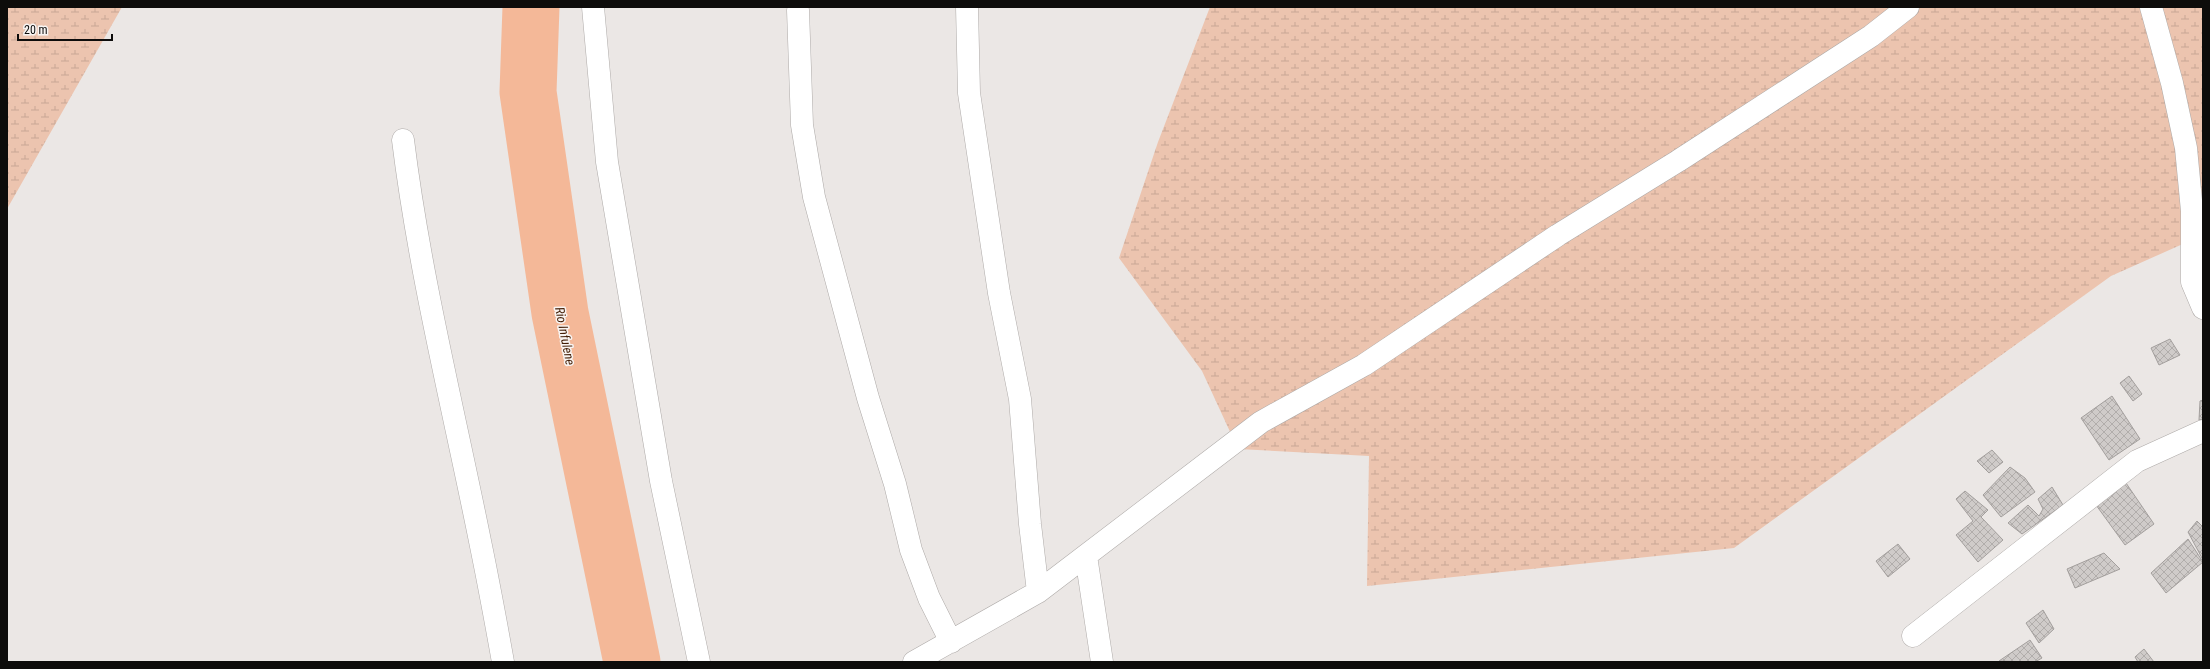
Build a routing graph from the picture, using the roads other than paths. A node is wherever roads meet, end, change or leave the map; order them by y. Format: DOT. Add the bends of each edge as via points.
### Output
graph roads {
  1 [pos="593,7"];
  2 [pos="967,7"];
  3 [pos="1908,7"];
  4 [pos="2150,7"];
  5 [pos="798,10"];
  6 [pos="403,140"];
  7 [pos="2203,308"];
  8 [pos="2203,431"];
  9 [pos="1086,556"];
  10 [pos="1038,592"];
  11 [pos="1913,636"];
  12 [pos="951,642"];
  13 [pos="503,662"];
  14 [pos="699,662"];
  15 [pos="914,662"];
  16 [pos="1102,662"];
  1 -- 14 [label="street" via="607,162 661,481"];
  2 -- 10 [label="street" via="969,93 998,293 1020,399"];
  3 -- 9 [label="street" via="1871,36 1558,235 1364,365 1261,422"];
  4 -- 7 [label="street" via="2172,83 2186,148 2192,211 2192,282"];
  5 -- 12 [label="street" via="802,125 814,197 868,398 895,484 911,550 929,598"];
  6 -- 13 [label="street" via="437,345 482,546"];
  8 -- 11 [label="street" via="2137,461"];
  9 -- 10 [label="street"];
  9 -- 16 [label="street"];
  10 -- 12 [label="street"];
  12 -- 15 [label="street"];
}
